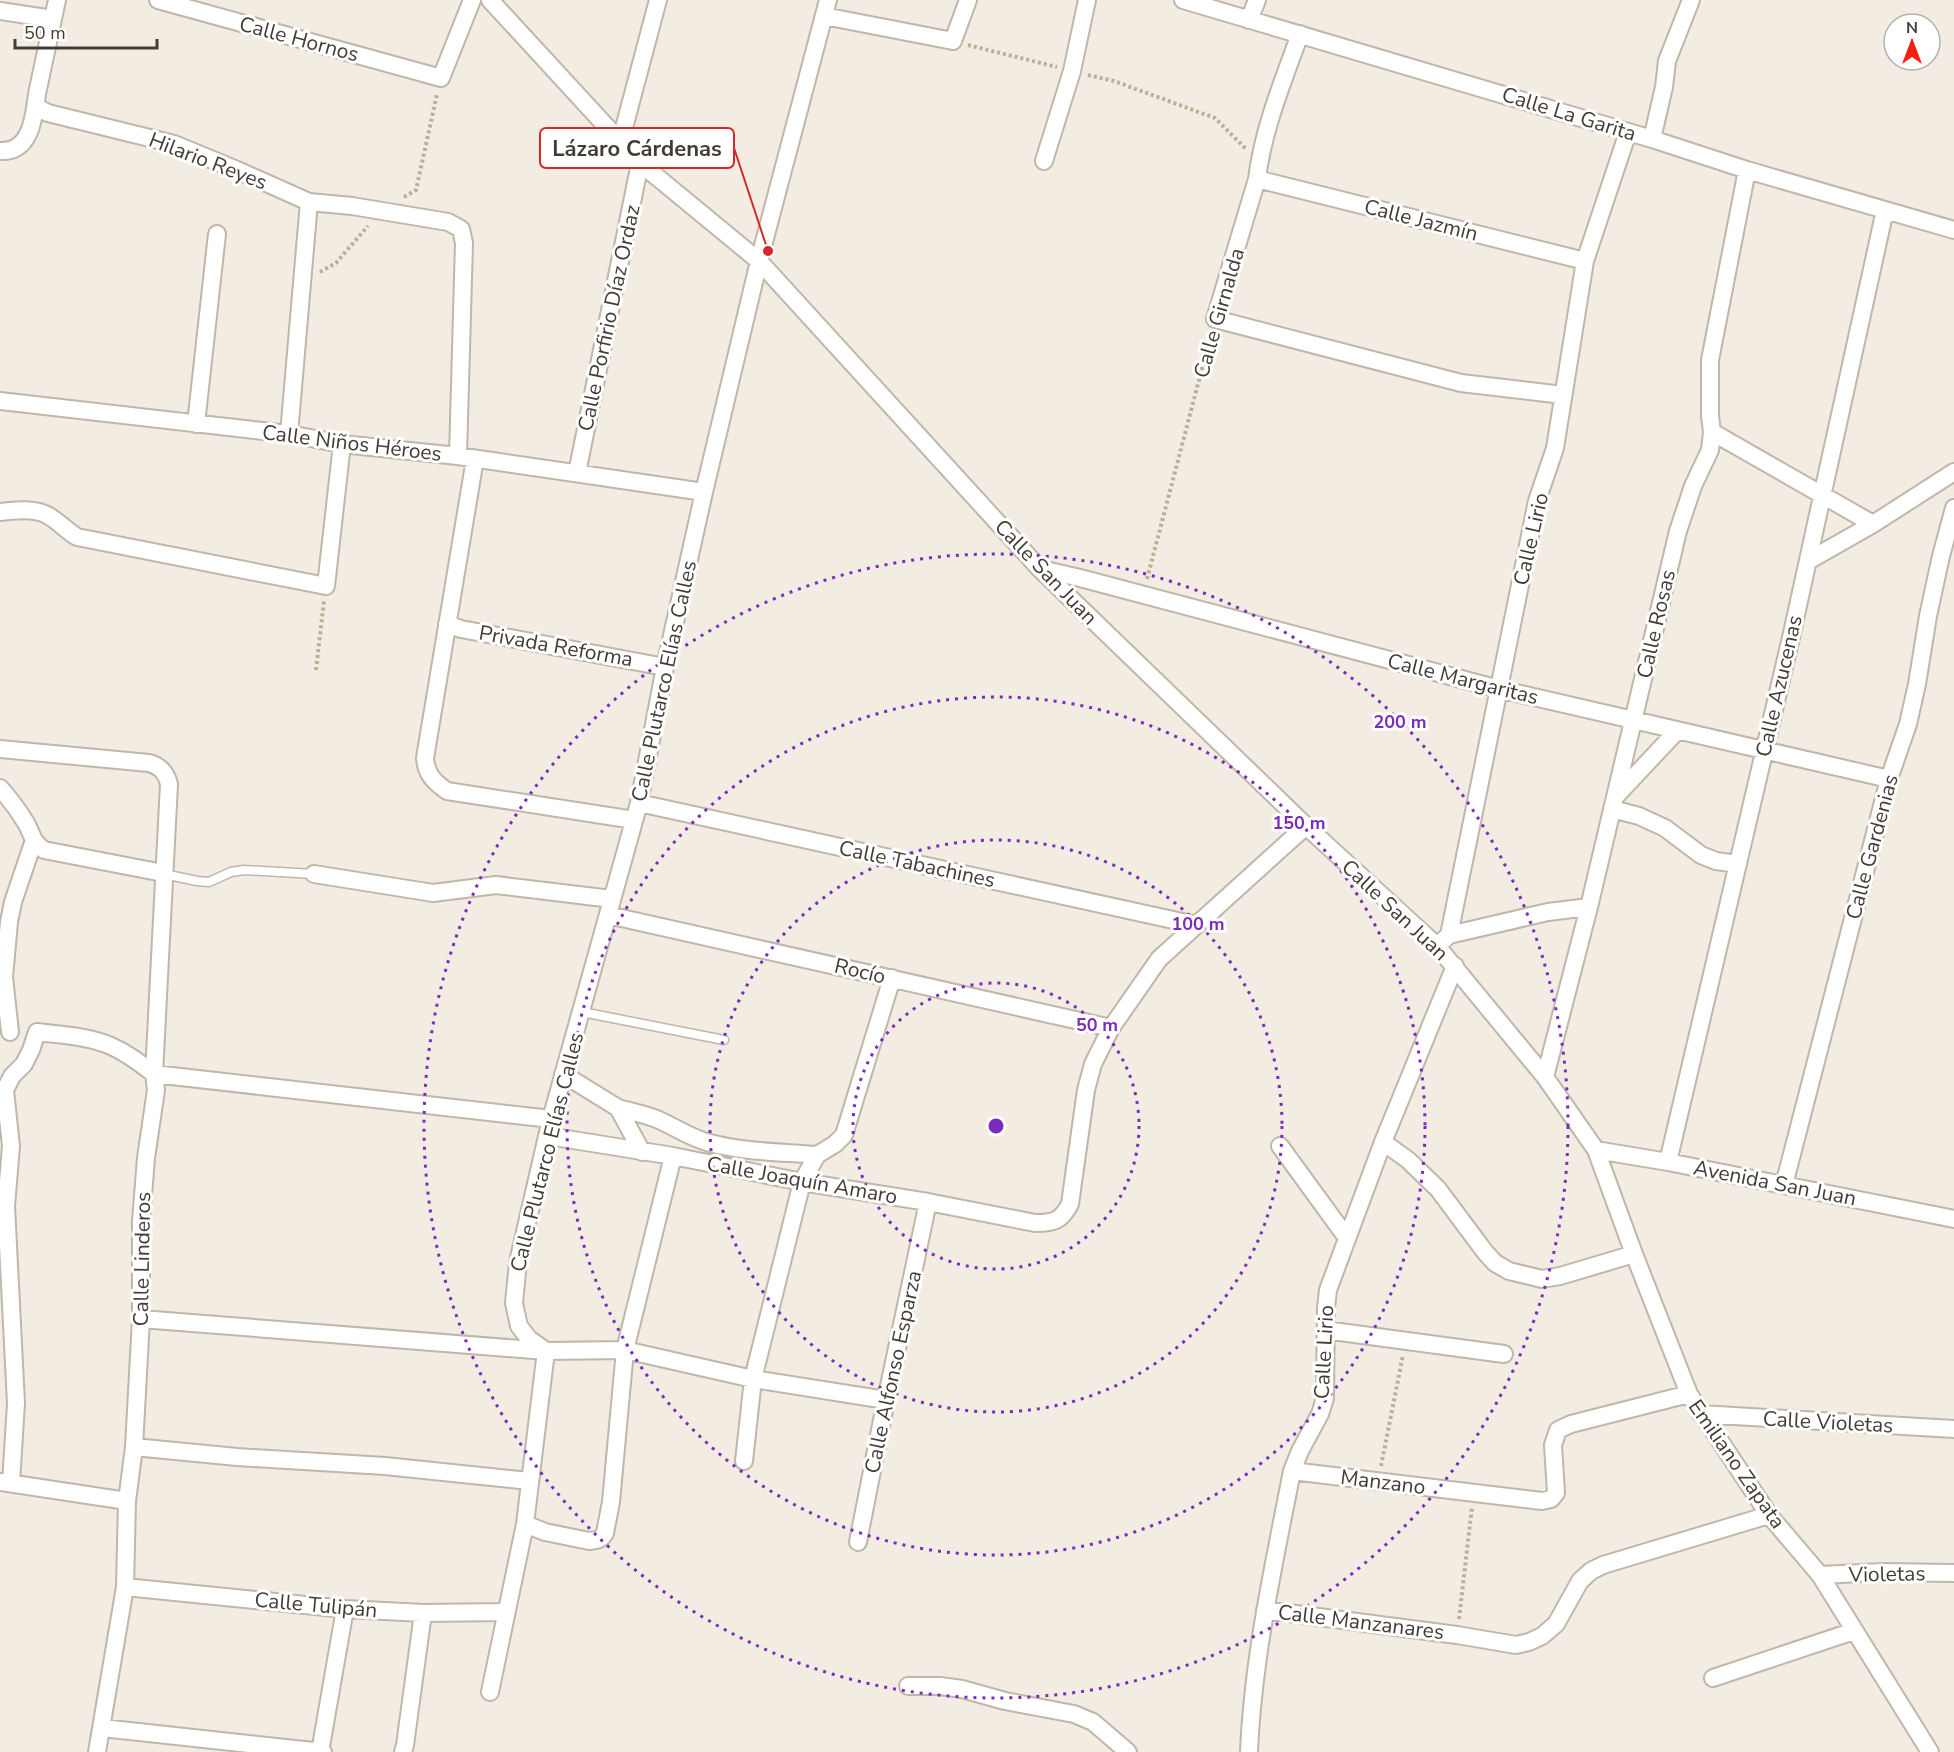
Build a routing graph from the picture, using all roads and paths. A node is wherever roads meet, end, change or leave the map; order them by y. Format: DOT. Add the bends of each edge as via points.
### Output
graph roads {
  1 [pos="57,0"];
  2 [pos="158,0"];
  3 [pos="472,0"];
  4 [pos="490,0"];
  5 [pos="658,0"];
  6 [pos="968,0"];
  7 [pos="1087,0"];
  8 [pos="1183,0"];
  9 [pos="1257,0"];
  10 [pos="1691,0"];
  11 [pos="826,8"];
  12 [pos="0,11"];
  13 [pos="52,19"];
  14 [pos="1249,20"];
  15 [pos="1299,34"];
  16 [pos="953,41"];
  17 [pos="1072,71"];
  18 [pos="441,78"];
  19 [pos="36,107"];
  20 [pos="1628,132"];
  21 [pos="1652,139"];
  22 [pos="620,143"];
  23 [pos="0,151"];
  24 [pos="1044,160"];
  25 [pos="1259,161"];
  26 [pos="640,163"];
  27 [pos="1747,170"];
  28 [pos="1257,179"];
  29 [pos="309,202"];
  30 [pos="1885,210"];
  31 [pos="381,212"];
  32 [pos="1954,230"];
  33 [pos="217,234"];
  34 [pos="759,261"];
  35 [pos="1585,261"];
  36 [pos="303,282"];
  37 [pos="1215,320"];
  38 [pos="1563,394"];
  39 [pos="0,401"];
  40 [pos="196,424"];
  41 [pos="1712,432"];
  42 [pos="289,434"];
  43 [pos="342,444"];
  44 [pos="458,456"];
  45 [pos="475,459"];
  46 [pos="1954,472"];
  47 [pos="577,473"];
  48 [pos="704,492"];
  49 [pos="1822,495"];
  50 [pos="1954,508"];
  51 [pos="0,512"];
  52 [pos="1873,524"];
  53 [pos="1808,561"];
  54 [pos="1040,569"];
  55 [pos="326,586"];
  56 [pos="1143,595"];
  57 [pos="447,624"];
  58 [pos="665,667"];
  59 [pos="316,670"];
  60 [pos="1499,689"];
  61 [pos="1633,720"];
  62 [pos="1677,731"];
  63 [pos="0,749"];
  64 [pos="1764,751"];
  65 [pos="1889,779"];
  66 [pos="0,788"];
  67 [pos="1614,803"];
  68 [pos="637,812"];
  69 [pos="1306,826"];
  70 [pos="33,843"];
  71 [pos="1738,864"];
  72 [pos="163,873"];
  73 [pos="314,874"];
  74 [pos="610,907"];
  75 [pos="1589,907"];
  76 [pos="1196,925"];
  77 [pos="1443,940"];
  78 [pos="1455,966"];
  79 [pos="891,978"];
  80 [pos="582,1012"];
  81 [pos="1111,1028"];
  82 [pos="5,1032"];
  83 [pos="37,1032"];
  84 [pos="724,1040"];
  85 [pos="154,1074"];
  86 [pos="563,1074"];
  87 [pos="1545,1077"];
  88 [pos="618,1108"];
  89 [pos="551,1119"];
  90 [pos="548,1136"];
  91 [pos="1383,1142"];
  92 [pos="1280,1146"];
  93 [pos="1596,1150"];
  94 [pos="642,1152"];
  95 [pos="817,1155"];
  96 [pos="673,1156"];
  97 [pos="1668,1162"];
  98 [pos="802,1182"];
  99 [pos="1784,1185"];
  100 [pos="928,1202"];
  101 [pos="1954,1219"];
  102 [pos="1347,1238"];
  103 [pos="1634,1254"];
  104 [pos="141,1319"];
  105 [pos="1325,1330"];
  106 [pos="1406,1340"];
  107 [pos="625,1350"];
  108 [pos="546,1351"];
  109 [pos="1504,1354"];
  110 [pos="753,1379"];
  111 [pos="1689,1394"];
  112 [pos="886,1400"];
  113 [pos="1701,1414"];
  114 [pos="1954,1429"];
  115 [pos="134,1447"];
  116 [pos="744,1461"];
  117 [pos="1292,1471"];
  118 [pos="1378,1480"];
  119 [pos="529,1481"];
  120 [pos="6,1483"];
  121 [pos="1473,1494"];
  122 [pos="127,1500"];
  123 [pos="1769,1515"];
  124 [pos="525,1524"];
  125 [pos="858,1542"];
  126 [pos="1954,1573"];
  127 [pos="1820,1575"];
  128 [pos="125,1587"];
  129 [pos="345,1608"];
  130 [pos="1265,1610"];
  131 [pos="507,1612"];
  132 [pos="423,1613"];
  133 [pos="1854,1631"];
  134 [pos="1457,1635"];
  135 [pos="1713,1678"];
  136 [pos="908,1686"];
  137 [pos="490,1692"];
  138 [pos="102,1728"];
  139 [pos="97,1752"];
  140 [pos="321,1752"];
  141 [pos="403,1752"];
  142 [pos="1128,1752"];
  143 [pos="1249,1752"];
  144 [pos="1930,1752"];
  1 -- 13 [label="street"];
  2 -- 18 [label="street, Calle Hornos"];
  3 -- 18 [label="street"];
  4 -- 22 [label="street, Calle San Juan"];
  5 -- 22 [label="street"];
  6 -- 16 [label="street"];
  7 -- 17 [label="street"];
  8 -- 14 [label="street, Calle La Garita"];
  9 -- 14 [label="street"];
  10 -- 21 [label="street" via="1667,61"];
  11 -- 16 [label="street"];
  11 -- 34 [label="street, Calle Plutarco Elías Calles"];
  12 -- 13 [label="street"];
  13 -- 19 [label="street"];
  14 -- 15 [label="street, Calle La Garita"];
  15 -- 20 [label="street, Calle La Garita"];
  15 -- 25 [label="street, Calle Girnalda"];
  16 -- 17 [label="path"];
  17 -- 24 [label="street"];
  17 -- 25 [label="path" via="1114,81 1215,118"];
  18 -- 31 [label="path" via="416,190"];
  19 -- 23 [label="street" via="20,147"];
  19 -- 29 [label="street, Hilario Reyes" via="174,144"];
  20 -- 21 [label="street, Calle La Garita"];
  20 -- 35 [label="street, Calle Lirio"];
  21 -- 27 [label="street, Calle La Garita"];
  22 -- 26 [label="street, Calle San Juan"];
  25 -- 28 [label="street, Calle Girnalda"];
  26 -- 34 [label="street, Calle San Juan"];
  26 -- 47 [label="street, Calle Porfirio Díaz Ordaz"];
  27 -- 30 [label="street, Calle La Garita"];
  27 -- 41 [label="street, Calle Rosas" via="1710,360"];
  28 -- 35 [label="street, Calle Jazmín"];
  28 -- 37 [label="street, Calle Girnalda"];
  29 -- 31 [label="street, Hilario Reyes"];
  29 -- 36 [label="street"];
  30 -- 32 [label="street, Calle La Garita"];
  30 -- 49 [label="street, Calle Azucenas"];
  31 -- 36 [label="path" via="336,263"];
  31 -- 44 [label="street, Hilario Reyes" via="448,222 460,229 464,243"];
  33 -- 40 [label="street"];
  34 -- 48 [label="street, Calle Plutarco Elías Calles"];
  34 -- 54 [label="street, Calle San Juan"];
  35 -- 38 [label="street, Calle Lirio"];
  36 -- 42 [label="street"];
  37 -- 38 [label="street" via="1461,383"];
  37 -- 56 [label="path, Calle Girnalda"];
  38 -- 60 [label="street, Calle Lirio" via="1555,448 1537,501"];
  39 -- 40 [label="street, Calle Niños Héroes"];
  40 -- 42 [label="street, Calle Niños Héroes"];
  41 -- 49 [label="street"];
  41 -- 61 [label="street, Calle Rosas" via="1710,450 1678,531"];
  42 -- 43 [label="street, Calle Niños Héroes"];
  43 -- 44 [label="street, Calle Niños Héroes"];
  43 -- 55 [label="street"];
  44 -- 45 [label="street, Calle Niños Héroes"];
  45 -- 47 [label="street, Calle Niños Héroes"];
  45 -- 57 [label="street"];
  46 -- 52 [label="street"];
  47 -- 48 [label="street, Calle Niños Héroes"];
  48 -- 58 [label="street, Calle Plutarco Elías Calles"];
  49 -- 52 [label="street"];
  49 -- 53 [label="street, Calle Azucenas"];
  50 -- 65 [label="street, Calle Gardenias" via="1930,606 1908,724"];
  51 -- 55 [label="street" via="39,512 77,537"];
  52 -- 53 [label="street"];
  53 -- 64 [label="street, Calle Azucenas"];
  54 -- 56 [label="street, Calle Margaritas"];
  54 -- 69 [label="street, Calle San Juan"];
  55 -- 59 [label="path"];
  56 -- 60 [label="street, Calle Margaritas"];
  57 -- 58 [label="street, Privada Reforma"];
  57 -- 68 [label="street, Calle Tabachines" via="425,758 430,777 438,785 447,791"];
  58 -- 68 [label="street, Calle Plutarco Elías Calles"];
  60 -- 61 [label="street, Calle Margaritas"];
  60 -- 77 [label="street, Calle Lirio"];
  61 -- 62 [label="street, Calle Margaritas"];
  61 -- 67 [label="street, Calle Rosas"];
  62 -- 64 [label="street, Calle Margaritas"];
  62 -- 67 [label="street"];
  63 -- 72 [label="street, Calle Linderos" via="149,763 163,770 169,784"];
  64 -- 65 [label="street, Calle Margaritas"];
  64 -- 71 [label="street, Calle Azucenas"];
  65 -- 99 [label="street, Calle Gardenias"];
  66 -- 70 [label="street" via="28,826"];
  67 -- 71 [label="street" via="1665,828 1701,855"];
  67 -- 75 [label="street, Calle Rosas"];
  68 -- 74 [label="street, Calle Plutarco Elías Calles"];
  68 -- 76 [label="street, Calle Tabachines"];
  69 -- 76 [label="street"];
  69 -- 77 [label="street, Calle San Juan"];
  70 -- 72 [label="street" via="57,854"];
  70 -- 82 [label="street" via="9,922"];
  71 -- 97 [label="street, Calle Azucenas"];
  72 -- 73 [label="lane" via="208,882 244,870"];
  72 -- 85 [label="street, Calle Linderos"];
  73 -- 74 [label="street, Rocío" via="432,893 496,885"];
  74 -- 79 [label="street, Rocío"];
  74 -- 80 [label="street, Calle Plutarco Elías Calles"];
  75 -- 77 [label="street" via="1548,912"];
  75 -- 87 [label="street, Calle Rosas"];
  76 -- 81 [label="street" via="1159,959"];
  77 -- 78 [label="street, Calle San Juan"];
  78 -- 87 [label="street, Calle San Juan"];
  78 -- 91 [label="street, Calle Lirio"];
  79 -- 81 [label="street, Rocío"];
  79 -- 95 [label="street" via="844,1135"];
  80 -- 84 [label="lane"];
  80 -- 86 [label="street, Calle Plutarco Elías Calles"];
  81 -- 100 [label="street, Calle Joaquín Amaro" via="1093,1064 1086,1090 1070,1204 1064,1215 1056,1221 1035,1223"];
  82 -- 83 [label="street"];
  83 -- 85 [label="street" via="109,1045"];
  83 -- 120 [label="street" via="24,1064 4,1090 11,1146 6,1206 16,1403"];
  85 -- 89 [label="street"];
  85 -- 104 [label="street, Calle Linderos" via="156,1090 141,1221"];
  86 -- 88 [label="street"];
  86 -- 89 [label="street, Calle Plutarco Elías Calles"];
  87 -- 93 [label="street, Calle San Juan"];
  88 -- 94 [label="street"];
  88 -- 95 [label="street" via="711,1143"];
  89 -- 90 [label="street, Calle Plutarco Elías Calles"];
  90 -- 94 [label="street, Calle Joaquín Amaro"];
  90 -- 108 [label="street, Calle Plutarco Elías Calles" via="518,1262 514,1303 519,1326"];
  91 -- 102 [label="street, Calle Lirio"];
  91 -- 103 [label="street" via="1438,1189 1485,1252 1509,1271 1542,1279"];
  92 -- 102 [label="street"];
  93 -- 97 [label="street, Avenida San Juan"];
  93 -- 103 [label="street, Emiliano Zapata"];
  94 -- 96 [label="street, Calle Joaquín Amaro"];
  95 -- 98 [label="street"];
  96 -- 98 [label="street, Calle Joaquín Amaro"];
  96 -- 107 [label="street"];
  97 -- 99 [label="street, Avenida San Juan"];
  98 -- 100 [label="street, Calle Joaquín Amaro"];
  98 -- 110 [label="street"];
  99 -- 101 [label="street, Avenida San Juan"];
  100 -- 112 [label="street, Calle Alfonso Esparza"];
  102 -- 105 [label="street, Calle Lirio" via="1328,1290"];
  103 -- 111 [label="street, Emiliano Zapata"];
  104 -- 108 [label="street"];
  104 -- 115 [label="street, Calle Linderos"];
  105 -- 106 [label="street"];
  105 -- 117 [label="street, Calle Lirio" via="1325,1398"];
  106 -- 109 [label="street"];
  106 -- 118 [label="path"];
  107 -- 108 [label="street"];
  107 -- 110 [label="street"];
  107 -- 124 [label="street" via="611,1502 603,1538 589,1541"];
  108 -- 119 [label="street"];
  110 -- 112 [label="street"];
  110 -- 116 [label="street"];
  111 -- 113 [label="street, Emiliano Zapata"];
  111 -- 121 [label="street, Manzano" via="1563,1426 1553,1445 1557,1486 1551,1499 1533,1501"];
  112 -- 125 [label="street, Calle Alfonso Esparza"];
  113 -- 114 [label="street, Calle Violetas"];
  113 -- 123 [label="street, Emiliano Zapata"];
  115 -- 119 [label="street"];
  115 -- 122 [label="street, Calle Linderos"];
  117 -- 118 [label="street, Manzano"];
  117 -- 130 [label="street, Calle Lirio"];
  118 -- 121 [label="street, Manzano"];
  119 -- 124 [label="street"];
  120 -- 122 [label="street"];
  121 -- 134 [label="path"];
  122 -- 128 [label="street, Calle Linderos"];
  123 -- 127 [label="street, Emiliano Zapata"];
  123 -- 134 [label="street, Calle Manzanares" via="1591,1571 1580,1581 1556,1624 1529,1642 1516,1645"];
  124 -- 131 [label="street"];
  126 -- 127 [label="street, Violetas"];
  127 -- 133 [label="street, Emiliano Zapata"];
  128 -- 129 [label="street, Calle Tulipán"];
  128 -- 138 [label="street, Calle Linderos"];
  129 -- 132 [label="street, Calle Tulipán"];
  129 -- 140 [label="street"];
  130 -- 134 [label="street, Calle Manzanares"];
  130 -- 143 [label="street, Calle Lirio"];
  131 -- 132 [label="street, Calle Tulipán"];
  131 -- 137 [label="street"];
  132 -- 141 [label="street"];
  133 -- 135 [label="street"];
  133 -- 144 [label="street, Emiliano Zapata"];
  136 -- 142 [label="street" via="963,1689 1074,1714 1092,1722"];
  138 -- 139 [label="street, Calle Linderos"];
  138 -- 140 [label="street"];
}
